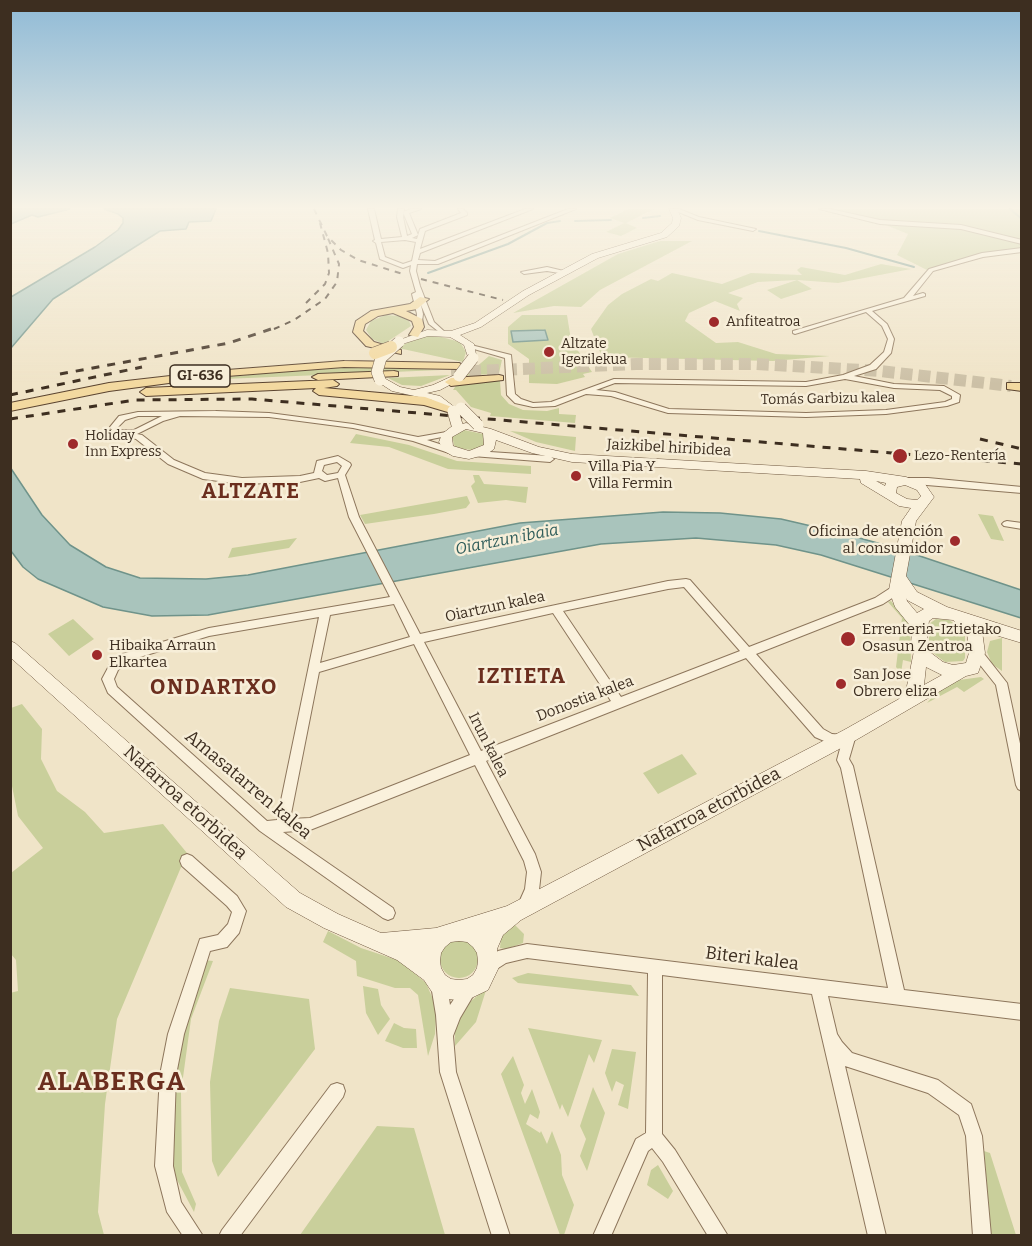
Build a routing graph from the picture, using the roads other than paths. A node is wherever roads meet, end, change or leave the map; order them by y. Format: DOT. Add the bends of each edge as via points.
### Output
graph roads {
  1 [pos="413,267"];
  2 [pos="575,267"];
  3 [pos="941,267"];
  4 [pos="524,272"];
  5 [pos="565,272"];
  6 [pos="922,295"];
  7 [pos="905,300"];
  8 [pos="421,302"];
  9 [pos="389,310"];
  10 [pos="867,310"];
  11 [pos="419,322"];
  12 [pos="482,322"];
  13 [pos="795,332"];
  14 [pos="447,333"];
  15 [pos="414,335"];
  16 [pos="395,345"];
  17 [pos="471,350"];
  18 [pos="453,376"];
  19 [pos="845,377"];
  20 [pos="499,378"];
  21 [pos="609,382"];
  22 [pos="384,383"];
  23 [pos="267,387"];
  24 [pos="413,392"];
  25 [pos="583,392"];
  26 [pos="109,394"];
  27 [pos="612,394"];
  28 [pos="57,396"];
  29 [pos="27,406"];
  30 [pos="10,407"];
  31 [pos="455,410"];
  32 [pos="10,414"];
  33 [pos="143,426"];
  34 [pos="454,429"];
  35 [pos="484,429"];
  36 [pos="414,439"];
  37 [pos="452,451"];
  38 [pos="479,452"];
  39 [pos="573,458"];
  40 [pos="319,475"];
  41 [pos="341,475"];
  42 [pos="851,475"];
  43 [pos="902,481"];
  44 [pos="953,484"];
  45 [pos="1022,490"];
  46 [pos="894,497"];
  47 [pos="923,499"];
  48 [pos="909,521"];
  49 [pos="1007,524"];
  50 [pos="1022,526"];
  51 [pos="898,584"];
  52 [pos="396,600"];
  53 [pos="556,609"];
  54 [pos="944,612"];
  55 [pos="325,613"];
  56 [pos="964,620"];
  57 [pos="920,627"];
  58 [pos="1005,633"];
  59 [pos="1022,637"];
  60 [pos="416,639"];
  61 [pos="10,647"];
  62 [pos="977,647"];
  63 [pos="921,651"];
  64 [pos="747,652"];
  65 [pos="314,669"];
  66 [pos="960,672"];
  67 [pos="619,703"];
  68 [pos="904,706"];
  69 [pos="846,737"];
  70 [pos="477,759"];
  71 [pos="1022,785"];
  72 [pos="282,825"];
  73 [pos="265,827"];
  74 [pos="187,861"];
  75 [pos="519,910"];
  76 [pos="388,913"];
  77 [pos="462,929"];
  78 [pos="374,938"];
  79 [pos="440,938"];
  80 [pos="486,948"];
  81 [pos="655,967"];
  82 [pos="485,972"];
  83 [pos="435,979"];
  84 [pos="818,987"];
  85 [pos="471,988"];
  86 [pos="898,997"];
  87 [pos="1022,1012"];
  88 [pos="829,1035"];
  89 [pos="445,1048"];
  90 [pos="337,1092"];
  91 [pos="654,1137"];
  92 [pos="194,1236"];
  93 [pos="228,1236"];
  94 [pos="501,1236"];
  95 [pos="602,1236"];
  96 [pos="719,1236"];
  97 [pos="877,1236"];
  98 [pos="982,1236"];
  1 -- 8 [label="street"];
  2 -- 5 [label="main road"];
  3 -- 7 [label="street" via="931,270"];
  4 -- 5 [label="street"];
  5 -- 12 [label="main road"];
  6 -- 7 [label="street"];
  7 -- 10 [label="street"];
  8 -- 9 [label="main road"];
  8 -- 11 [label="street"];
  8 -- 14 [label="street" via="431,324"];
  9 -- 11 [label="main road" via="409,314"];
  9 -- 18 [label="main road" via="363,320 358,327 361,337"];
  10 -- 13 [label="street"];
  10 -- 19 [label="street, Tomás Garbizu kalea" via="888,329 889,348 873,367"];
  11 -- 15 [label="main road"];
  12 -- 14 [label="main road"];
  12 -- 17 [label="main road"];
  14 -- 15 [label="main road"];
  14 -- 17 [label="main road"];
  15 -- 16 [label="main road"];
  16 -- 22 [label="main road, bridge" via="378,366"];
  16 -- 28 [label="main road, bridge" via="375,353 186,371 85,387"];
  17 -- 18 [label="main road, bridge"];
  17 -- 25 [label="street" via="503,354 509,359 509,389 514,399 522,403 544,405"];
  18 -- 20 [label="main road"];
  18 -- 24 [label="main road" via="428,390"];
  18 -- 26 [label="main road, GI-636" via="211,382"];
  18 -- 28 [label="main road, GI-636" via="375,363 165,379"];
  18 -- 31 [label="main road" via="448,395"];
  19 -- 21 [label="street, Tomás Garbizu kalea" via="789,385"];
  19 -- 27 [label="street, Tomás Garbizu kalea" via="894,386 941,388 956,395 956,400 886,412 806,415 668,411"];
  21 -- 25 [label="street"];
  21 -- 27 [label="street" via="605,390"];
  22 -- 23 [label="main road"];
  22 -- 24 [label="main road"];
  23 -- 26 [label="main road"];
  23 -- 31 [label="main road" via="403,398"];
  24 -- 31 [label="main road" via="436,398"];
  25 -- 27 [label="street, Tomás Garbizu kalea"];
  26 -- 29 [label="main road, GI-636"];
  28 -- 29 [label="main road, GI-636"];
  29 -- 30 [label="main road, GI-636"];
  29 -- 32 [label="main road, GI-636"];
  31 -- 34 [label="main road, bridge"];
  31 -- 35 [label="main road, bridge"];
  33 -- 33 [label="street" via="124,433 114,428 117,421 132,414"];
  33 -- 36 [label="street" via="178,414 245,414 353,426"];
  33 -- 40 [label="street" via="171,462 203,476 252,481"];
  34 -- 35 [label="main road"];
  34 -- 36 [label="street"];
  34 -- 37 [label="main road" via="445,442"];
  35 -- 38 [label="main road" via="491,443"];
  35 -- 39 [label="main road, Jaizkibel hiribidea" via="537,450"];
  36 -- 37 [label="street"];
  37 -- 38 [label="main road"];
  38 -- 39 [label="main road" via="511,449 550,459"];
  39 -- 42 [label="main road, Jaizkibel hiribidea"];
  40 -- 41 [label="street"];
  40 -- 41 [label="street" via="316,470 320,463 334,459 347,465"];
  41 -- 52 [label="street" via="352,511"];
  42 -- 43 [label="main road, Jaizkibel hiribidea"];
  42 -- 46 [label="main road, Jaizkibel hiribidea" via="872,482"];
  43 -- 44 [label="street"];
  43 -- 46 [label="main road" via="889,487"];
  43 -- 47 [label="main road" via="921,487"];
  44 -- 45 [label="street"];
  44 -- 47 [label="street" via="937,487"];
  46 -- 47 [label="main road, Jaizkibel hiribidea"];
  46 -- 48 [label="main road"];
  47 -- 48 [label="main road"];
  48 -- 51 [label="main road"];
  49 -- 50 [label="street"];
  51 -- 54 [label="main road"];
  51 -- 57 [label="main road" via="900,603"];
  51 -- 64 [label="street, Donostia kalea" via="879,601"];
  52 -- 55 [label="street"];
  52 -- 60 [label="street, Irun kalea"];
  53 -- 60 [label="street, Oiartzun kalea"];
  53 -- 64 [label="street, Oiartzun kalea" via="686,583"];
  53 -- 67 [label="street"];
  54 -- 56 [label="main road"];
  54 -- 57 [label="main road" via="926,615"];
  55 -- 65 [label="street"];
  55 -- 73 [label="street, Amasatarren kalea" via="209,632 126,657 108,679 112,690"];
  56 -- 58 [label="main road"];
  56 -- 62 [label="main road" via="974,630"];
  57 -- 63 [label="main road"];
  58 -- 59 [label="main road"];
  58 -- 62 [label="main road" via="989,635"];
  60 -- 65 [label="street, Oiartzun kalea"];
  60 -- 70 [label="street, Irun kalea"];
  61 -- 78 [label="main road, Nafarroa etorbidea" via="293,900"];
  62 -- 66 [label="main road" via="975,664"];
  62 -- 71 [label="street" via="1001,683"];
  63 -- 66 [label="main road" via="938,667"];
  63 -- 68 [label="main road" via="915,688"];
  64 -- 67 [label="street, Donostia kalea"];
  64 -- 69 [label="street" via="819,733 831,739"];
  65 -- 72 [label="street"];
  66 -- 68 [label="main road, Nafarroa etorbidea"];
  67 -- 70 [label="street, Donostia kalea"];
  68 -- 69 [label="main road, Nafarroa etorbidea"];
  69 -- 75 [label="main road, Nafarroa etorbidea"];
  69 -- 86 [label="street" via="843,760"];
  70 -- 72 [label="street, Donostia kalea" via="310,824"];
  70 -- 75 [label="street, Irun kalea" via="532,866 532,890"];
  72 -- 73 [label="street, Donostia kalea"];
  73 -- 76 [label="street, Amasatarren kalea"];
  74 -- 92 [label="street" via="239,911 234,928 222,942 205,944 176,1034 168,1075 164,1166 173,1206"];
  75 -- 77 [label="main road, Nafarroa etorbidea"];
  75 -- 80 [label="main road, Nafarroa etorbidea" via="496,928"];
  77 -- 79 [label="main road"];
  77 -- 80 [label="main road" via="477,935"];
  78 -- 79 [label="main road, Nafarroa etorbidea" via="406,942"];
  78 -- 83 [label="main road, Nafarroa etorbidea" via="404,953"];
  79 -- 83 [label="main road" via="431,954"];
  80 -- 82 [label="main road"];
  81 -- 82 [label="street, Biteri kalea" via="519,951 503,956"];
  81 -- 84 [label="street, Biteri kalea"];
  81 -- 91 [label="street"];
  82 -- 85 [label="main road"];
  83 -- 85 [label="main road" via="455,992"];
  83 -- 89 [label="street" via="444,1015"];
  84 -- 86 [label="street, Biteri kalea"];
  84 -- 88 [label="street"];
  85 -- 89 [label="street" via="453,1014"];
  86 -- 87 [label="street, Biteri kalea"];
  88 -- 97 [label="street"];
  88 -- 98 [label="street" via="847,1059 932,1086 965,1110 974,1136"];
  89 -- 94 [label="street" via="448,1072"];
  90 -- 93 [label="street"];
  91 -- 95 [label="street" via="642,1145"];
  91 -- 96 [label="street"];
}
